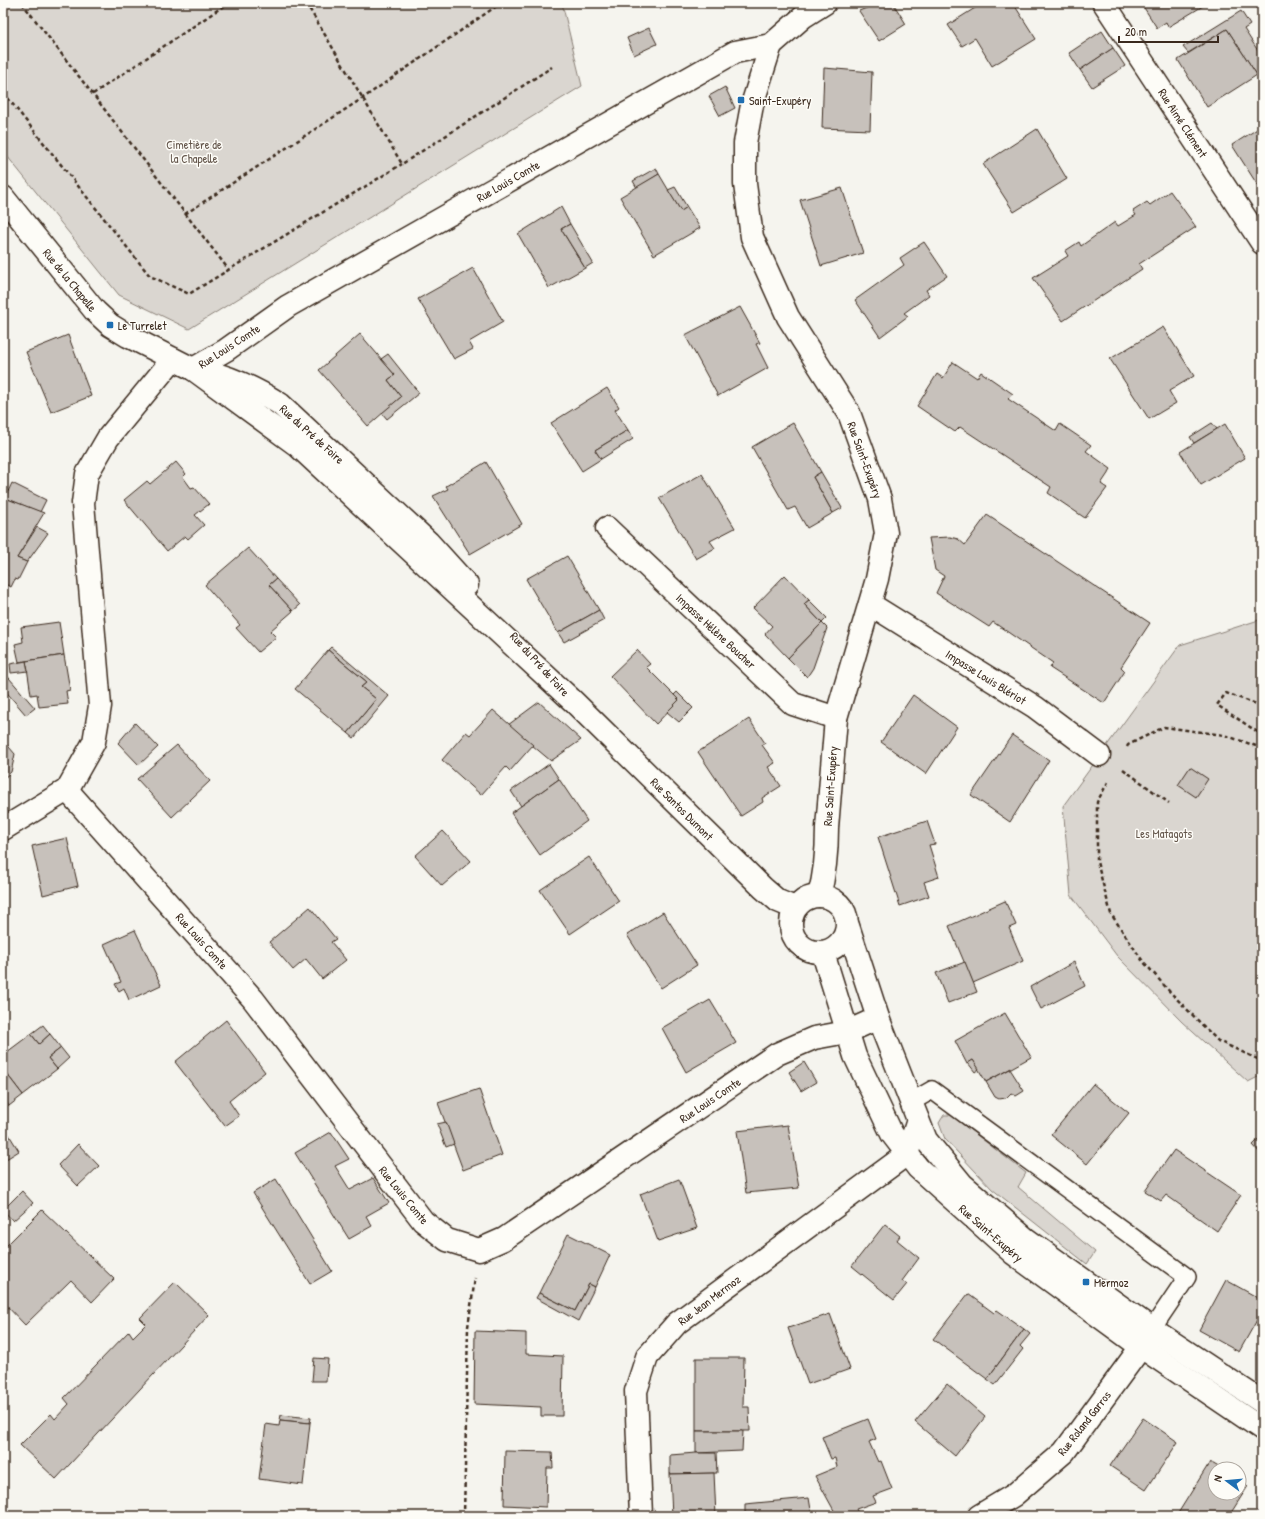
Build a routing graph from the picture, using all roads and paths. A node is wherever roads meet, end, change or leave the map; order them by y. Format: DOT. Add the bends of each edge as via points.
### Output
graph roads {
  1 [pos="22,3"];
  2 [pos="228,3"];
  3 [pos="306,3"];
  4 [pos="501,3"];
  5 [pos="825,3"];
  6 [pos="1104,3"];
  7 [pos="771,45"];
  8 [pos="552,67"];
  9 [pos="3,92"];
  10 [pos="93,94"];
  11 [pos="363,98"];
  12 [pos="402,164"];
  13 [pos="3,197"];
  14 [pos="185,214"];
  15 [pos="1262,243"];
  16 [pos="229,270"];
  17 [pos="173,359"];
  18 [pos="193,369"];
  19 [pos="607,528"];
  20 [pos="870,604"];
  21 [pos="574,702"];
  22 [pos="1262,706"];
  23 [pos="836,718"];
  24 [pos="1262,736"];
  25 [pos="1262,748"];
  26 [pos="1098,754"];
  27 [pos="1117,765"];
  28 [pos="67,790"];
  29 [pos="1169,803"];
  30 [pos="3,829"];
  31 [pos="819,896"];
  32 [pos="795,908"];
  33 [pos="848,926"];
  34 [pos="823,953"];
  35 [pos="878,1018"];
  36 [pos="847,1032"];
  37 [pos="1262,1061"];
  38 [pos="915,1111"];
  39 [pos="907,1154"];
  40 [pos="478,1250"];
  41 [pos="1146,1338"];
  42 [pos="1262,1402"];
  43 [pos="1262,1429"];
  44 [pos="464,1516"];
  45 [pos="641,1516"];
  46 [pos="979,1516"];
  1 -- 10 [label="path"];
  2 -- 10 [label="path"];
  3 -- 11 [label="path"];
  4 -- 11 [label="path"];
  5 -- 7 [label="street" via="803,17"];
  6 -- 15 [label="street, Rue Aimé Clément"];
  7 -- 18 [label="street, Rue Louis Comte" via="735,52 288,306 226,350"];
  7 -- 20 [label="street, Rue Saint-Exupéry" via="752,105 745,143 745,184 752,237 788,317 849,414 880,499 886,533"];
  8 -- 12 [label="path"];
  9 -- 16 [label="path" via="150,276 189,294"];
  10 -- 14 [label="path"];
  11 -- 12 [label="path"];
  11 -- 14 [label="path"];
  12 -- 16 [label="path"];
  13 -- 17 [label="street, Rue de la Chapelle" via="95,311 110,325"];
  14 -- 16 [label="path"];
  17 -- 18 [label="street, Rue de la Chapelle"];
  17 -- 28 [label="street" via="108,438 87,474 83,503 100,706 94,742"];
  18 -- 21 [label="street, Rue du Pré de Foire" via="297,445"];
  19 -- 23 [label="street, Impasse Hélène Boucher" via="793,704"];
  20 -- 23 [label="street, Rue Saint-Exupéry"];
  20 -- 26 [label="street, Impasse Louis Blériot" via="1035,707"];
  21 -- 32 [label="street, Rue Santos Dumont" via="763,888 778,901"];
  22 -- 24 [label="path" via="1226,693 1217,705"];
  23 -- 31 [label="street, Rue Saint-Exupéry" via="827,845"];
  25 -- 27 [label="path" via="1224,735 1164,727 1128,745"];
  26 -- 27 [label="path"];
  27 -- 29 [label="path"];
  27 -- 37 [label="path" via="1097,802 1097,862 1111,914 1142,960 1218,1041"];
  28 -- 30 [label="street"];
  28 -- 40 [label="street, Rue Louis Comte" via="253,999 423,1221 448,1240"];
  31 -- 32 [label="street" via="810,897"];
  31 -- 33 [label="street" via="828,897 843,908"];
  32 -- 34 [label="street" via="791,919 795,939 802,948"];
  33 -- 34 [label="street" via="844,939 835,948"];
  33 -- 35 [label="street, Rue Saint-Exupéry"];
  34 -- 36 [label="street, Rue Saint-Exupéry"];
  35 -- 36 [label="street"];
  35 -- 38 [label="street, Rue Saint-Exupéry"];
  36 -- 39 [label="street, Rue Saint-Exupéry" via="855,1056 892,1134"];
  36 -- 40 [label="street, Rue Louis Comte" via="814,1038 777,1054 504,1239"];
  38 -- 39 [label="street"];
  38 -- 41 [label="street, Rue Saint-Exupéry" via="926,1140 962,1184"];
  38 -- 41 [label="lane" via="932,1090 1187,1277"];
  39 -- 41 [label="street, Rue Saint-Exupéry" via="918,1168 1014,1254"];
  39 -- 45 [label="street, Rue Jean Mermoz" via="677,1323 647,1357 636,1391"];
  40 -- 44 [label="path" via="468,1328"];
  41 -- 42 [label="street, Rue Saint-Exupéry"];
  41 -- 43 [label="street, Rue Saint-Exupéry"];
  41 -- 46 [label="street, Rue Roland Garros" via="1064,1452 1014,1496"];
}
